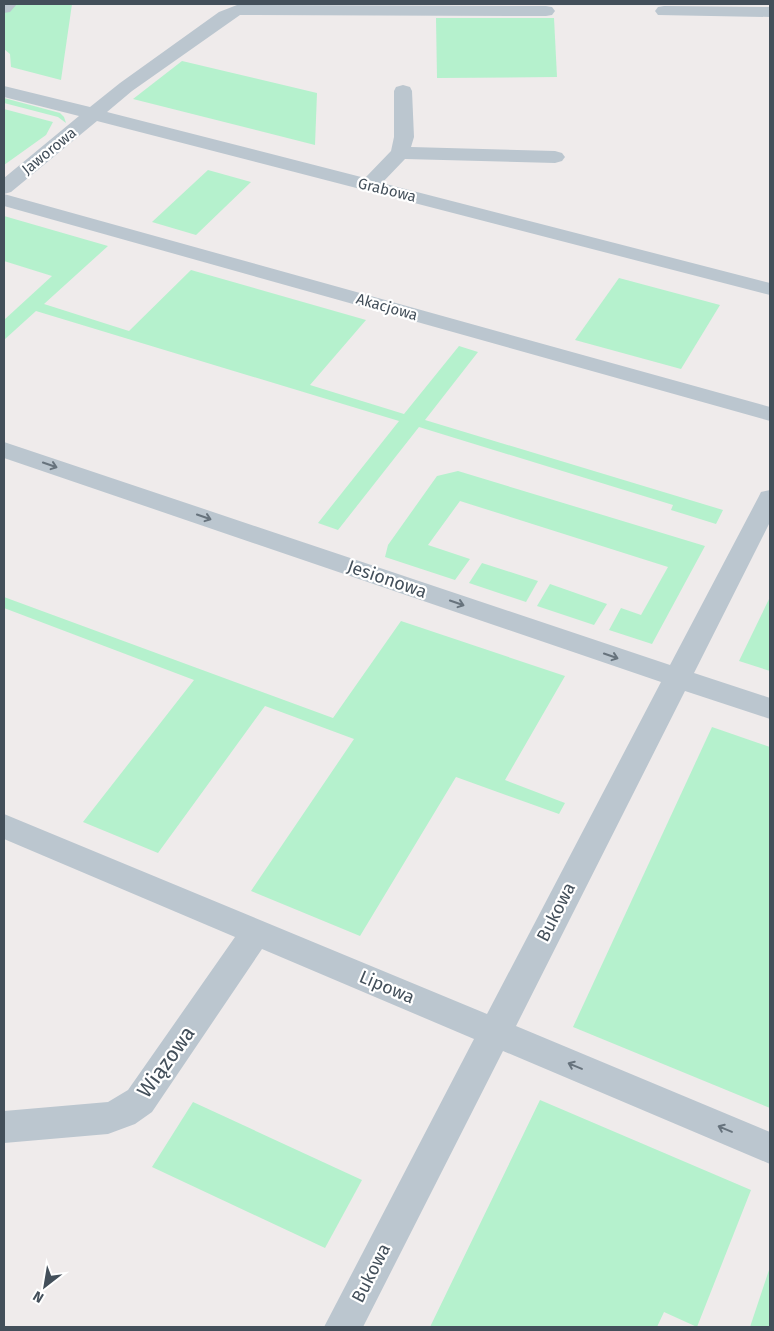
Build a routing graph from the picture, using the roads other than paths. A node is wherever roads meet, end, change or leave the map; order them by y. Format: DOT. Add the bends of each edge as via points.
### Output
graph roads {
  1 [pos="8,4"];
  2 [pos="4,8"];
  3 [pos="546,11"];
  4 [pos="664,11"];
  5 [pos="770,12"];
  6 [pos="4,91"];
  7 [pos="404,91"];
  8 [pos="95,114"];
  9 [pos="400,153"];
  10 [pos="555,157"];
  11 [pos="368,186"];
  12 [pos="4,188"];
  13 [pos="4,200"];
  14 [pos="770,289"];
  15 [pos="770,414"];
  16 [pos="4,450"];
  17 [pos="770,498"];
  18 [pos="677,678"];
  19 [pos="770,708"];
  20 [pos="4,826"];
  21 [pos="256,932"];
  22 [pos="494,1033"];
  23 [pos="4,1127"];
  24 [pos="770,1148"];
  25 [pos="343,1327"];
  1 -- 2 [label="street"];
  3 -- 8 [label="street, Jaworowa" via="242,9 225,16 126,87"];
  4 -- 5 [label="street"];
  6 -- 8 [label="street, Grabowa"];
  7 -- 9 [label="street" via="404,137"];
  8 -- 11 [label="street, Grabowa"];
  8 -- 12 [label="street, Jaworowa"];
  9 -- 10 [label="street"];
  9 -- 11 [label="street"];
  11 -- 14 [label="street, Grabowa"];
  13 -- 15 [label="street, Akacjowa"];
  16 -- 18 [label="street, Jesionowa, one-way"];
  17 -- 18 [label="street, Bukowa"];
  18 -- 19 [label="street, Jesionowa"];
  18 -- 22 [label="street, Bukowa"];
  20 -- 21 [label="street, Lipowa"];
  21 -- 22 [label="street, Lipowa"];
  21 -- 23 [label="street, Wiązowa" via="140,1101 123,1113 108,1118"];
  24 -- 22 [label="street, Lipowa, one-way"];
  22 -- 25 [label="street, Bukowa"];
}
